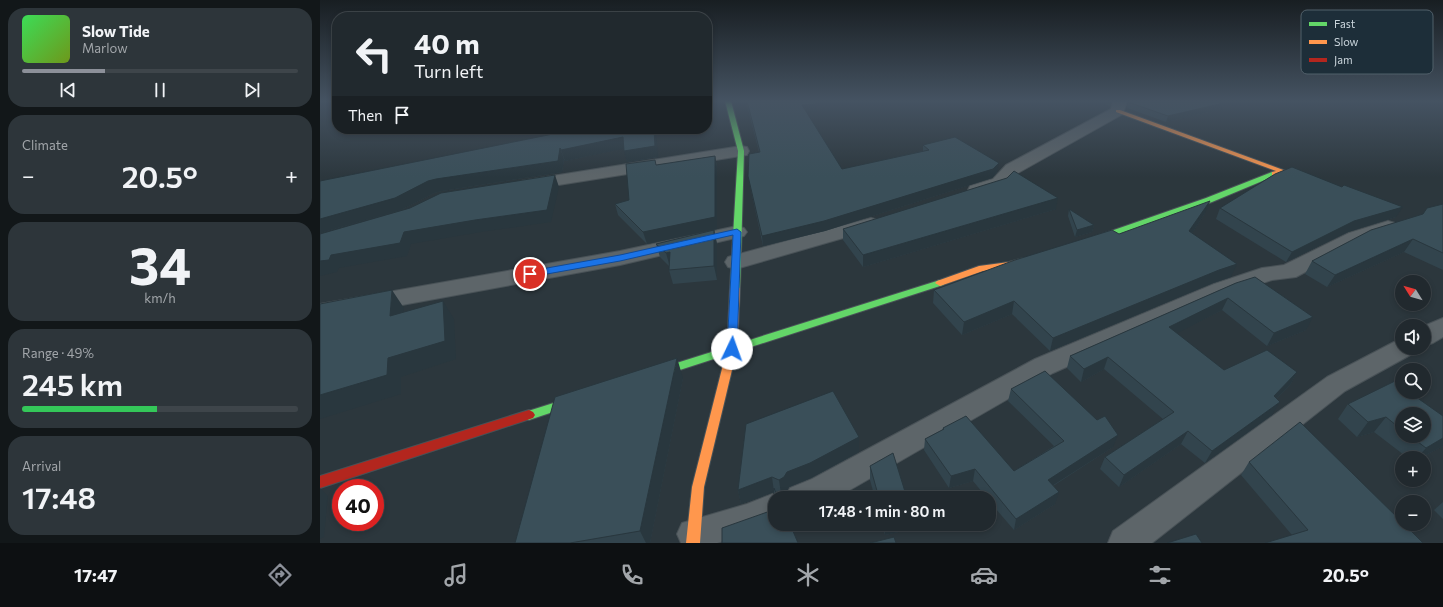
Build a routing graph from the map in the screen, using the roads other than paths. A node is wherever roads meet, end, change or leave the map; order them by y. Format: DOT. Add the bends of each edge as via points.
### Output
graph roads {
  1 [pos="735,126"];
  2 [pos="1084,126"];
  3 [pos="1170,126"];
  4 [pos="741,151"];
  5 [pos="513,187"];
  6 [pos="961,195"];
  7 [pos="885,219"];
  8 [pos="1408,221"];
  9 [pos="737,232"];
  10 [pos="1082,243"];
  11 [pos="1030,259"];
  12 [pos="736,262"];
  13 [pos="320,312"];
  14 [pos="1443,326"];
  15 [pos="1431,333"];
  16 [pos="732,349"];
  17 [pos="1395,352"];
  18 [pos="642,378"];
  19 [pos="590,395"];
  20 [pos="320,482"];
  21 [pos="818,491"];
  22 [pos="768,511"];
  23 [pos="694,539"];
  24 [pos="1125,543"];
  1 -- 4 [label="street"];
  2 -- 6 [label="street" via="1012,169 999,183"];
  3 -- 10 [label="street" via="1282,171 1209,200"];
  4 -- 5 [label="street"];
  4 -- 9 [label="street"];
  7 -- 12 [label="street"];
  8 -- 21 [label="street" via="1356,237 1288,272 1270,273 1222,289 1044,366"];
  9 -- 12 [label="street"];
  9 -- 13 [label="street" via="620,258"];
  11 -- 16 [label="street" via="982,268 915,292"];
  12 -- 16 [label="street"];
  14 -- 15 [label="street"];
  16 -- 18 [label="street"];
  16 -- 23 [label="street" via="698,487"];
  17 -- 24 [label="street" via="1336,384"];
  19 -- 20 [label="street"];
  22 -- 23 [label="street"];
}
